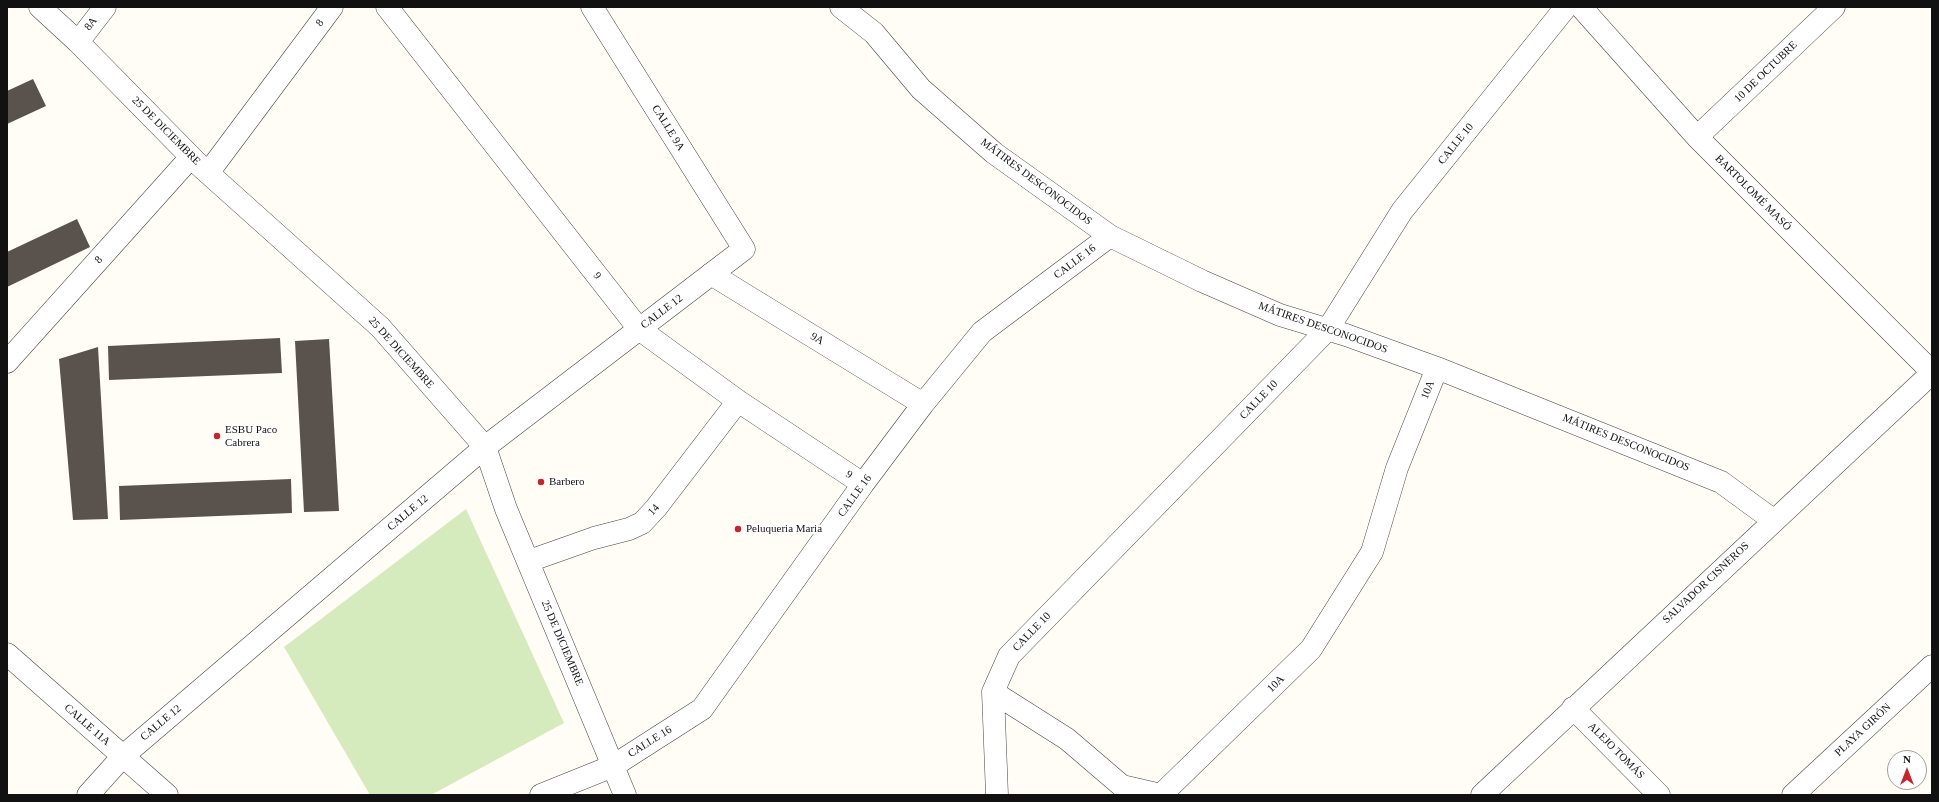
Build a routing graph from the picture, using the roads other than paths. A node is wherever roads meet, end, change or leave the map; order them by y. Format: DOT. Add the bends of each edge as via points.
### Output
graph roads {
  1 [pos="40,7"];
  2 [pos="105,7"];
  3 [pos="332,7"];
  4 [pos="387,7"];
  5 [pos="592,7"];
  6 [pos="841,7"];
  7 [pos="1566,7"];
  8 [pos="1581,7"];
  9 [pos="1834,7"];
  10 [pos="78,42"];
  11 [pos="1697,137"];
  12 [pos="191,157"];
  13 [pos="208,173"];
  14 [pos="1110,236"];
  15 [pos="744,249"];
  16 [pos="711,274"];
  17 [pos="639,329"];
  18 [pos="1328,329"];
  19 [pos="7,362"];
  20 [pos="1436,368"];
  21 [pos="1932,372"];
  22 [pos="738,400"];
  23 [pos="923,404"];
  24 [pos="484,447"];
  25 [pos="863,484"];
  26 [pos="1773,520"];
  27 [pos="529,561"];
  28 [pos="7,654"];
  29 [pos="1932,666"];
  30 [pos="993,692"];
  31 [pos="1574,708"];
  32 [pos="123,756"];
  33 [pos="614,766"];
  34 [pos="88,795"];
  35 [pos="167,795"];
  36 [pos="541,795"];
  37 [pos="625,795"];
  38 [pos="997,795"];
  39 [pos="1482,795"];
  40 [pos="1659,795"];
  41 [pos="1793,795"];
  1 -- 10 [label="street, 25 DE DICIEMBRE"];
  2 -- 10 [label="street, 8A"];
  3 -- 13 [label="street, 8"];
  4 -- 17 [label="street, 9"];
  5 -- 15 [label="street, CALLE 9A"];
  6 -- 14 [label="street, MÁTIRES DESCONOCIDOS" via="874,33 921,88 994,152"];
  7 -- 18 [label="street, CALLE 10" via="1402,211"];
  8 -- 11 [label="street, BARTOLOMÉ MASÓ"];
  9 -- 11 [label="street, 10 DE OCTUBRE"];
  10 -- 12 [label="street, 25 DE DICIEMBRE"];
  11 -- 21 [label="street, BARTOLOMÉ MASÓ"];
  12 -- 13 [label="street, 25 DE DICIEMBRE"];
  12 -- 19 [label="street, 8"];
  13 -- 24 [label="street, 25 DE DICIEMBRE" via="380,326"];
  14 -- 18 [label="street, MÁTIRES DESCONOCIDOS" via="1202,281 1280,315"];
  14 -- 23 [label="street, CALLE 16" via="982,332"];
  15 -- 16 [label="street, CALLE 12"];
  16 -- 17 [label="street, CALLE 12"];
  16 -- 23 [label="street, 9A"];
  17 -- 22 [label="street, 9"];
  17 -- 24 [label="street, CALLE 12"];
  18 -- 20 [label="street, MÁTIRES DESCONOCIDOS"];
  18 -- 30 [label="street, CALLE 10" via="1009,656"];
  20 -- 26 [label="street, MÁTIRES DESCONOCIDOS" via="1721,482"];
  20 -- 30 [label="street, 10A" via="1396,468 1372,552 1315,643 1161,794 1122,786 1068,739"];
  21 -- 26 [label="street, SALVADOR CISNEROS"];
  22 -- 25 [label="street, 9"];
  22 -- 27 [label="street, 14" via="642,523"];
  23 -- 25 [label="street, CALLE 16"];
  24 -- 27 [label="street, 25 DE DICIEMBRE" via="506,509"];
  24 -- 32 [label="street, CALLE 12"];
  25 -- 33 [label="street, CALLE 16" via="702,709"];
  26 -- 31 [label="street, SALVADOR CISNEROS"];
  27 -- 33 [label="street, 25 DE DICIEMBRE"];
  28 -- 32 [label="street, CALLE 11A"];
  29 -- 41 [label="street, PLAYA GIRÓN"];
  30 -- 38 [label="street, CALLE 10"];
  31 -- 39 [label="street, SALVADOR CISNEROS"];
  31 -- 40 [label="street, ALEJO TOMÁS"];
  32 -- 34 [label="street, CALLE 12"];
  32 -- 35 [label="street, CALLE 11A"];
  33 -- 36 [label="street, CALLE 16"];
  33 -- 37 [label="street, 25 DE DICIEMBRE"];
}
